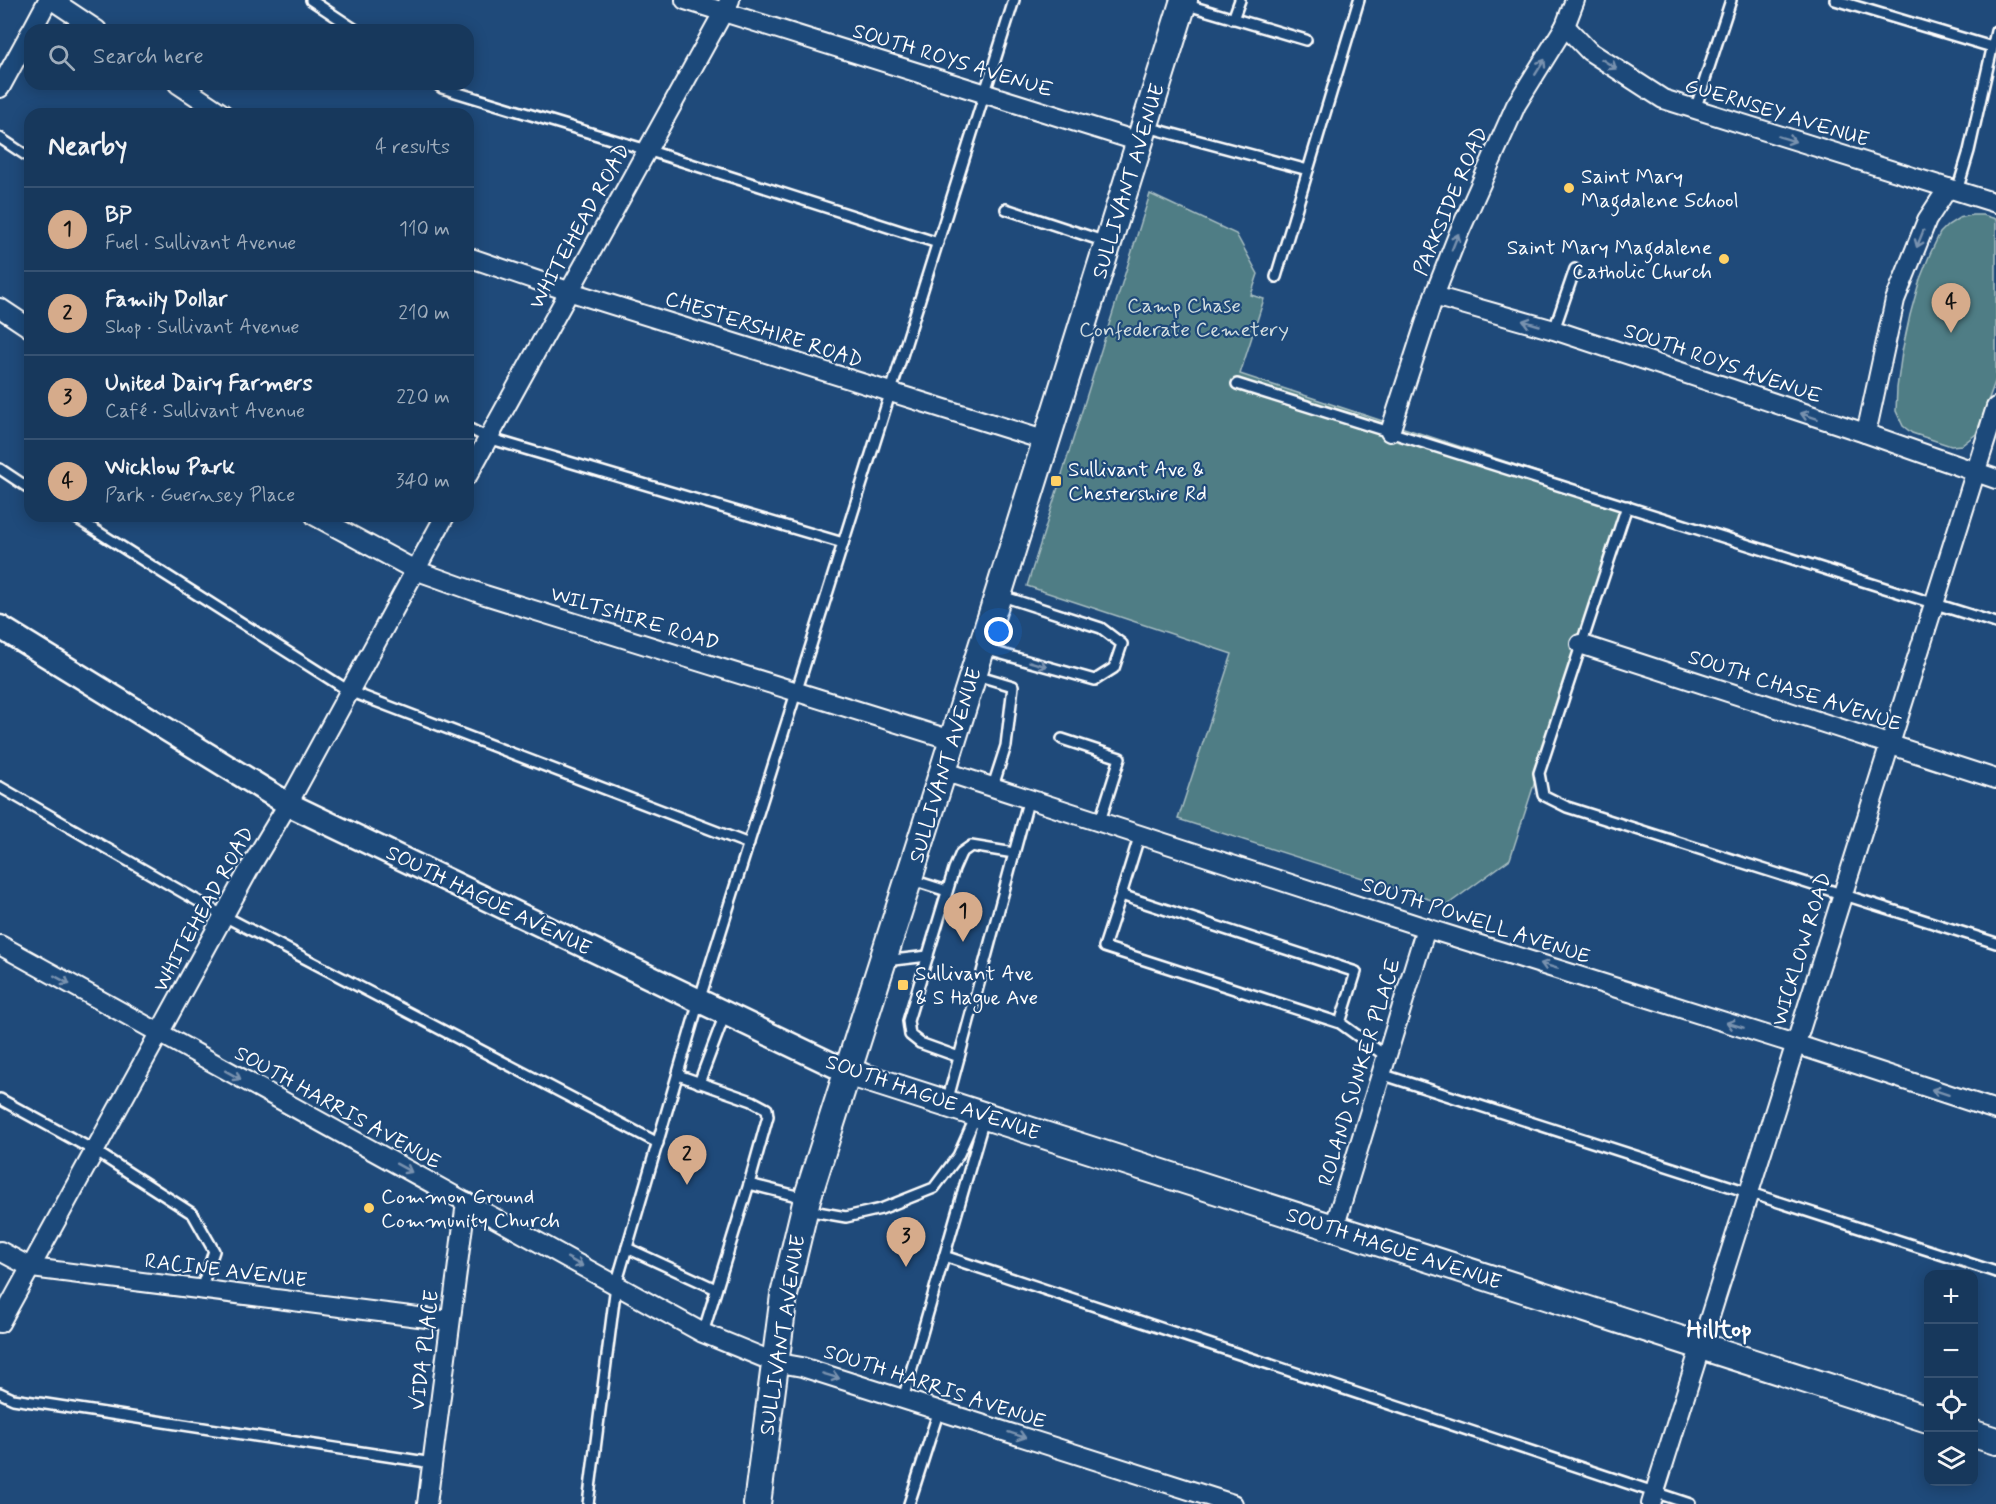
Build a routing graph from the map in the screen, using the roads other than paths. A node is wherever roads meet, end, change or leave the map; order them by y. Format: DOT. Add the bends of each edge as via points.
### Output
graph roads {
  1 [pos="50,0"];
  2 [pos="311,0"];
  3 [pos="685,0"];
  4 [pos="1014,0"];
  5 [pos="1240,0"];
  6 [pos="1359,0"];
  7 [pos="1575,0"];
  8 [pos="1731,0"];
  9 [pos="1835,0"];
  10 [pos="1184,2"];
  11 [pos="726,6"];
  12 [pos="1233,18"];
  13 [pos="36,24"];
  14 [pos="88,24"];
  15 [pos="347,24"];
  16 [pos="1565,26"];
  17 [pos="1996,31"];
  18 [pos="1306,40"];
  19 [pos="24,45"];
  20 [pos="1992,47"];
  21 [pos="0,88"];
  22 [pos="187,90"];
  23 [pos="452,90"];
  24 [pos="986,94"];
  25 [pos="214,108"];
  26 [pos="1695,110"];
  27 [pos="1142,134"];
  28 [pos="0,138"];
  29 [pos="647,150"];
  30 [pos="24,154"];
  31 [pos="1308,170"];
  32 [pos="1953,189"];
  33 [pos="1996,203"];
  34 [pos="1006,209"];
  35 [pos="938,243"];
  36 [pos="1108,243"];
  37 [pos="474,259"];
  38 [pos="1575,269"];
  39 [pos="1276,277"];
  40 [pos="568,291"];
  41 [pos="1434,296"];
  42 [pos="0,308"];
  43 [pos="24,324"];
  44 [pos="1554,330"];
  45 [pos="1237,384"];
  46 [pos="891,393"];
  47 [pos="1996,407"];
  48 [pos="474,431"];
  49 [pos="1390,432"];
  50 [pos="1865,433"];
  51 [pos="488,438"];
  52 [pos="1047,441"];
  53 [pos="474,464"];
  54 [pos="0,470"];
  55 [pos="1975,472"];
  56 [pos="1996,479"];
  57 [pos="24,485"];
  58 [pos="1626,506"];
  59 [pos="82,522"];
  60 [pos="326,522"];
  61 [pos="442,522"];
  62 [pos="843,543"];
  63 [pos="415,570"];
  64 [pos="998,595"];
  65 [pos="1934,603"];
  66 [pos="1996,623"];
  67 [pos="0,627"];
  68 [pos="1581,644"];
  69 [pos="982,648"];
  70 [pos="973,674"];
  71 [pos="349,692"];
  72 [pos="796,692"];
  73 [pos="1062,739"];
  74 [pos="952,740"];
  75 [pos="1889,744"];
  76 [pos="943,771"];
  77 [pos="1996,779"];
  78 [pos="0,786"];
  79 [pos="993,786"];
  80 [pos="1029,798"];
  81 [pos="288,804"];
  82 [pos="1100,821"];
  83 [pos="1140,834"];
  84 [pos="749,844"];
  85 [pos="1014,853"];
  86 [pos="909,879"];
  87 [pos="947,891"];
  88 [pos="1842,893"];
  89 [pos="1121,895"];
  90 [pos="224,916"];
  91 [pos="1426,928"];
  92 [pos="1996,943"];
  93 [pos="0,945"];
  94 [pos="928,956"];
  95 [pos="882,961"];
  96 [pos="699,1001"];
  97 [pos="725,1014"];
  98 [pos="1340,1023"];
  99 [pos="159,1034"];
  100 [pos="1795,1044"];
  101 [pos="959,1057"];
  102 [pos="1387,1057"];
  103 [pos="848,1072"];
  104 [pos="1381,1074"];
  105 [pos="678,1075"];
  106 [pos="699,1083"];
  107 [pos="0,1099"];
  108 [pos="946,1104"];
  109 [pos="1996,1110"];
  110 [pos="981,1115"];
  111 [pos="658,1143"];
  112 [pos="95,1151"];
  113 [pos="749,1184"];
  114 [pos="1749,1191"];
  115 [pos="466,1202"];
  116 [pos="805,1204"];
  117 [pos="1334,1228"];
  118 [pos="627,1248"];
  119 [pos="0,1251"];
  120 [pos="944,1256"];
  121 [pos="32,1268"];
  122 [pos="1996,1272"];
  123 [pos="616,1285"];
  124 [pos="201,1289"];
  125 [pos="716,1289"];
  126 [pos="450,1321"];
  127 [pos="0,1323"];
  128 [pos="703,1333"];
  129 [pos="1700,1346"];
  130 [pos="774,1362"];
  131 [pos="0,1393"];
  132 [pos="903,1399"];
  133 [pos="939,1410"];
  134 [pos="1924,1417"];
  135 [pos="1978,1435"];
  136 [pos="1996,1441"];
  137 [pos="433,1463"];
  138 [pos="1653,1498"];
  139 [pos="428,1504"];
  140 [pos="588,1504"];
  141 [pos="757,1504"];
  142 [pos="909,1504"];
  143 [pos="1233,1504"];
  144 [pos="1690,1504"];
  1 -- 13 [label="street"];
  1 -- 14 [label="street"];
  2 -- 15 [label="lane"];
  3 -- 11 [label="street, SOUTH ROYS AVENUE"];
  4 -- 24 [label="lane"];
  5 -- 12 [label="lane"];
  6 -- 31 [label="lane"];
  7 -- 16 [label="street, PARKSIDE ROAD"];
  8 -- 26 [label="lane"];
  9 -- 20 [label="lane"];
  10 -- 12 [label="lane"];
  10 -- 27 [label="main road, SULLIVANT AVENUE"];
  11 -- 24 [label="street, SOUTH ROYS AVENUE"];
  11 -- 29 [label="street, WHITEHEAD ROAD"];
  12 -- 18 [label="lane"];
  16 -- 26 [label="street, GUERNSEY AVENUE, one-way" via="1589,51 1663,99"];
  41 -- 16 [label="street, PARKSIDE ROAD, one-way" via="1516,105"];
  17 -- 20 [label="lane"];
  19 -- 21 [label="street"];
  20 -- 32 [label="lane" via="1969,151"];
  22 -- 25 [label="street"];
  23 -- 29 [label="lane"];
  24 -- 27 [label="street, SOUTH ROYS AVENUE"];
  24 -- 35 [label="lane"];
  26 -- 32 [label="street, GUERNSEY AVENUE, one-way"];
  27 -- 31 [label="lane"];
  27 -- 36 [label="main road, SULLIVANT AVENUE"];
  28 -- 30 [label="lane"];
  29 -- 35 [label="lane"];
  29 -- 40 [label="street, WHITEHEAD ROAD"];
  31 -- 39 [label="lane"];
  32 -- 33 [label="street, GUERNSEY AVENUE"];
  32 -- 50 [label="street, one-way" via="1928,220 1896,300"];
  34 -- 36 [label="lane"];
  35 -- 46 [label="lane"];
  36 -- 52 [label="main road, SULLIVANT AVENUE"];
  37 -- 40 [label="street, CHESTERSHIRE ROAD"];
  38 -- 44 [label="lane"];
  40 -- 46 [label="street, CHESTERSHIRE ROAD"];
  40 -- 51 [label="street, WHITEHEAD ROAD"];
  44 -- 41 [label="street, SOUTH ROYS AVENUE, one-way"];
  41 -- 49 [label="street, PARKSIDE ROAD"];
  42 -- 43 [label="street"];
  50 -- 44 [label="street, SOUTH ROYS AVENUE, one-way"];
  45 -- 49 [label="lane"];
  46 -- 52 [label="street, CHESTERSHIRE ROAD"];
  46 -- 62 [label="lane"];
  47 -- 55 [label="street, WICKLOW ROAD"];
  48 -- 51 [label="lane"];
  49 -- 58 [label="lane"];
  50 -- 55 [label="street, SOUTH ROYS AVENUE"];
  51 -- 53 [label="street, WHITEHEAD ROAD"];
  51 -- 62 [label="lane"];
  52 -- 64 [label="main road, SULLIVANT AVENUE"];
  54 -- 57 [label="lane"];
  55 -- 56 [label="street, SOUTH ROYS AVENUE"];
  55 -- 65 [label="street, WICKLOW ROAD"];
  58 -- 65 [label="lane"];
  58 -- 68 [label="lane"];
  59 -- 71 [label="lane"];
  60 -- 63 [label="street, WILTSHIRE ROAD"];
  61 -- 63 [label="street, WHITEHEAD ROAD"];
  62 -- 72 [label="lane"];
  63 -- 71 [label="street, WHITEHEAD ROAD"];
  63 -- 72 [label="street, WILTSHIRE ROAD"];
  64 -- 69 [label="main road, SULLIVANT AVENUE"];
  69 -- 64 [label="lane, one-way" via="1095,681 1114,668 1122,644 1101,627"];
  65 -- 66 [label="lane"];
  65 -- 75 [label="street, WICKLOW ROAD"];
  67 -- 81 [label="street, SOUTH HAGUE AVENUE"];
  68 -- 75 [label="street, SOUTH CHASE AVENUE"];
  68 -- 88 [label="lane" via="1539,773 1543,795 1568,807"];
  69 -- 70 [label="main road, SULLIVANT AVENUE"];
  70 -- 74 [label="main road, SULLIVANT AVENUE"];
  70 -- 79 [label="lane" via="1014,686 1006,746"];
  71 -- 81 [label="street, WHITEHEAD ROAD"];
  71 -- 84 [label="lane"];
  72 -- 74 [label="street, WILTSHIRE ROAD"];
  72 -- 84 [label="lane"];
  73 -- 82 [label="lane" via="1120,758"];
  74 -- 76 [label="main road, SULLIVANT AVENUE"];
  75 -- 77 [label="street, SOUTH CHASE AVENUE"];
  75 -- 88 [label="street, WICKLOW ROAD"];
  76 -- 79 [label="street, SOUTH POWELL AVENUE"];
  76 -- 86 [label="main road, SULLIVANT AVENUE"];
  78 -- 90 [label="lane"];
  79 -- 80 [label="street, SOUTH POWELL AVENUE"];
  80 -- 82 [label="street, SOUTH POWELL AVENUE"];
  80 -- 85 [label="lane"];
  81 -- 90 [label="street, WHITEHEAD ROAD"];
  81 -- 96 [label="street, SOUTH HAGUE AVENUE"];
  82 -- 83 [label="street, SOUTH POWELL AVENUE"];
  83 -- 89 [label="lane"];
  83 -- 91 [label="street, SOUTH POWELL AVENUE"];
  84 -- 96 [label="lane"];
  85 -- 87 [label="lane" via="971,846 961,853"];
  85 -- 101 [label="lane"];
  86 -- 87 [label="lane"];
  86 -- 95 [label="main road, SULLIVANT AVENUE"];
  87 -- 94 [label="lane"];
  88 -- 92 [label="lane"];
  88 -- 100 [label="street, WICKLOW ROAD"];
  89 -- 98 [label="lane" via="1356,972"];
  89 -- 98 [label="lane" via="1104,947"];
  90 -- 99 [label="street, WHITEHEAD ROAD"];
  90 -- 111 [label="lane"];
  100 -- 91 [label="street, SOUTH POWELL AVENUE, one-way"];
  91 -- 102 [label="street, ROLAND SUNKER PLACE"];
  93 -- 99 [label="street, SOUTH HARRIS AVENUE, one-way"];
  94 -- 95 [label="lane"];
  94 -- 101 [label="lane" via="909,1020 910,1035 920,1043"];
  95 -- 103 [label="main road, SULLIVANT AVENUE"];
  96 -- 97 [label="street, SOUTH HAGUE AVENUE"];
  96 -- 105 [label="lane"];
  97 -- 103 [label="street, SOUTH HAGUE AVENUE"];
  97 -- 106 [label="lane"];
  98 -- 102 [label="lane"];
  99 -- 112 [label="street, WHITEHEAD ROAD"];
  99 -- 115 [label="street, SOUTH HARRIS AVENUE, one-way"];
  109 -- 100 [label="street, SOUTH POWELL AVENUE, one-way"];
  100 -- 114 [label="street, WICKLOW ROAD"];
  101 -- 108 [label="lane"];
  102 -- 104 [label="street, ROLAND SUNKER PLACE"];
  103 -- 108 [label="main road, SOUTH HAGUE AVENUE"];
  103 -- 116 [label="main road, SULLIVANT AVENUE"];
  104 -- 114 [label="lane"];
  104 -- 117 [label="street, ROLAND SUNKER PLACE"];
  105 -- 106 [label="lane"];
  105 -- 111 [label="lane"];
  106 -- 113 [label="lane" via="767,1109"];
  107 -- 112 [label="lane"];
  108 -- 110 [label="main road, SOUTH HAGUE AVENUE"];
  110 -- 116 [label="lane" via="934,1188 882,1209 846,1217"];
  110 -- 117 [label="main road, SOUTH HAGUE AVENUE"];
  110 -- 120 [label="lane"];
  111 -- 118 [label="lane"];
  112 -- 121 [label="street, WHITEHEAD ROAD"];
  112 -- 124 [label="lane" via="193,1214 214,1251"];
  113 -- 116 [label="lane"];
  113 -- 125 [label="lane"];
  114 -- 122 [label="lane"];
  114 -- 129 [label="street, WICKLOW ROAD"];
  115 -- 123 [label="street, SOUTH HARRIS AVENUE, one-way"];
  115 -- 126 [label="street, VIDA PLACE"];
  116 -- 130 [label="main road, SULLIVANT AVENUE" via="784,1295"];
  117 -- 129 [label="main road, SOUTH HAGUE AVENUE"];
  118 -- 123 [label="lane"];
  118 -- 125 [label="lane"];
  119 -- 121 [label="street, RACINE AVENUE"];
  120 -- 132 [label="lane"];
  120 -- 138 [label="lane"];
  121 -- 124 [label="street, RACINE AVENUE"];
  121 -- 127 [label="street, WHITEHEAD ROAD"];
  123 -- 128 [label="street, SOUTH HARRIS AVENUE"];
  123 -- 140 [label="lane"];
  124 -- 126 [label="street, RACINE AVENUE"];
  125 -- 128 [label="lane"];
  126 -- 137 [label="street, VIDA PLACE"];
  128 -- 130 [label="street, SOUTH HARRIS AVENUE"];
  129 -- 134 [label="main road, SOUTH HAGUE AVENUE"];
  129 -- 138 [label="street, WICKLOW ROAD"];
  130 -- 132 [label="street, SOUTH HARRIS AVENUE, one-way"];
  130 -- 141 [label="main road, SULLIVANT AVENUE"];
  131 -- 137 [label="lane" via="13,1399"];
  132 -- 133 [label="street, SOUTH HARRIS AVENUE"];
  133 -- 142 [label="lane"];
  133 -- 143 [label="street, SOUTH HARRIS AVENUE, one-way"];
  135 -- 136 [label="main road"];
  137 -- 139 [label="street, VIDA PLACE"];
  138 -- 144 [label="lane"];
}
